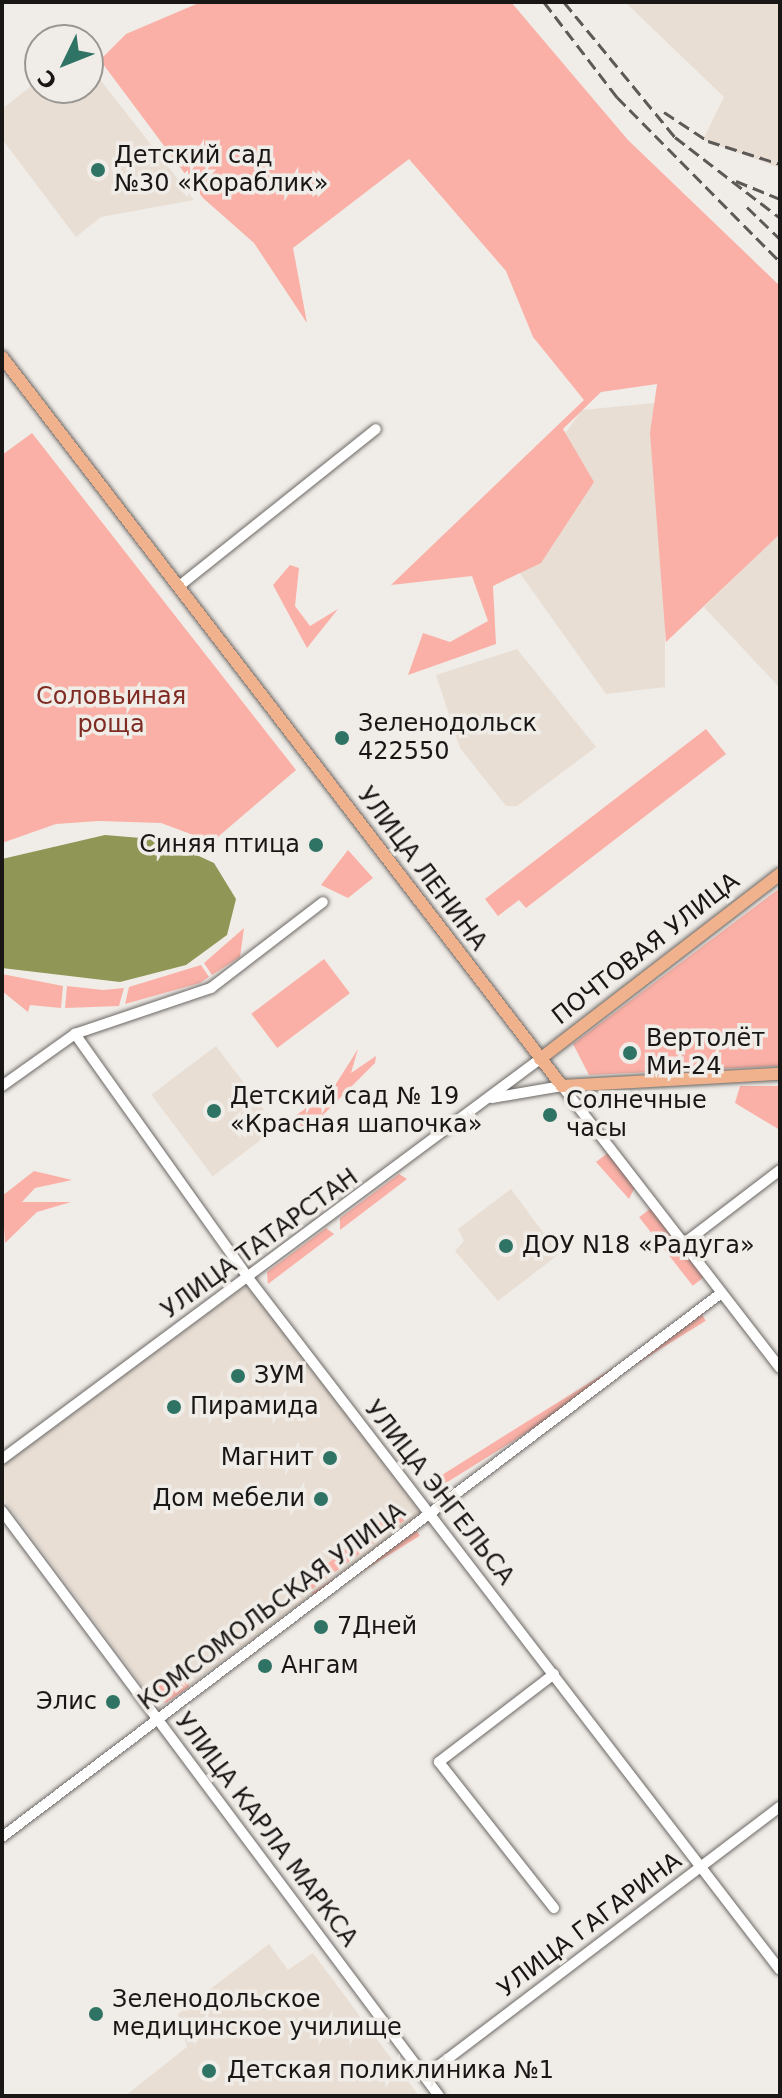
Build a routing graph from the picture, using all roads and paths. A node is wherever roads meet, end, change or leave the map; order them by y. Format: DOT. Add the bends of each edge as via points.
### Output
graph roads {
  1 [pos="2,357"];
  2 [pos="376,429"];
  3 [pos="178,587"];
  4 [pos="780,874"];
  5 [pos="323,902"];
  6 [pos="75,1034"];
  7 [pos="540,1059"];
  8 [pos="780,1074"];
  9 [pos="2,1086"];
  10 [pos="562,1086"];
  11 [pos="487,1100"];
  12 [pos="780,1170"];
  13 [pos="683,1244"];
  14 [pos="249,1279"];
  15 [pos="720,1294"];
  16 [pos="780,1368"];
  17 [pos="2,1459"];
  18 [pos="2,1511"];
  19 [pos="427,1513"];
  20 [pos="554,1674"];
  21 [pos="158,1720"];
  22 [pos="780,1807"];
  23 [pos="2,1837"];
  24 [pos="701,1866"];
  25 [pos="554,1908"];
  26 [pos="780,1970"];
  27 [pos="425,2076"];
  28 [pos="439,2096"];
  1 -- 3 [label="main road, УЛИЦА ЛЕНИНА"];
  2 -- 3 [label="street"];
  3 -- 7 [label="main road, УЛИЦА ЛЕНИНА"];
  4 -- 7 [label="main road, ПОЧТОВАЯ УЛИЦА"];
  5 -- 6 [label="street" via="211,988"];
  6 -- 9 [label="street"];
  6 -- 14 [label="street, УЛИЦА ЭНГЕЛЬСА"];
  7 -- 10 [label="main road, УЛИЦА ЛЕНИНА"];
  7 -- 11 [label="street, УЛИЦА ТАТАРСТАН"];
  8 -- 10 [label="main road"];
  10 -- 11 [label="street"];
  10 -- 13 [label="street, УЛИЦА ЛЕНИНА"];
  11 -- 14 [label="street, УЛИЦА ТАТАРСТАН"];
  12 -- 13 [label="street"];
  13 -- 15 [label="street, УЛИЦА ЛЕНИНА"];
  14 -- 17 [label="street, УЛИЦА ТАТАРСТАН"];
  14 -- 19 [label="street, УЛИЦА ЭНГЕЛЬСА"];
  15 -- 16 [label="street, УЛИЦА ЛЕНИНА"];
  15 -- 19 [label="street, КОМСОМОЛЬСКАЯ УЛИЦА"];
  18 -- 21 [label="street, УЛИЦА КАРЛА МАРКСА"];
  19 -- 20 [label="street, УЛИЦА ЭНГЕЛЬСА"];
  19 -- 21 [label="street, КОМСОМОЛЬСКАЯ УЛИЦА"];
  20 -- 24 [label="street, УЛИЦА ЭНГЕЛЬСА"];
  20 -- 25 [label="street" via="439,1762"];
  21 -- 23 [label="street, КОМСОМОЛЬСКАЯ УЛИЦА"];
  21 -- 27 [label="street, УЛИЦА КАРЛА МАРКСА"];
  22 -- 24 [label="street, УЛИЦА ГАГАРИНА"];
  24 -- 26 [label="street, УЛИЦА ЭНГЕЛЬСА"];
  24 -- 27 [label="street, УЛИЦА ГАГАРИНА"];
  27 -- 28 [label="street, УЛИЦА КАРЛА МАРКСА"];
}
